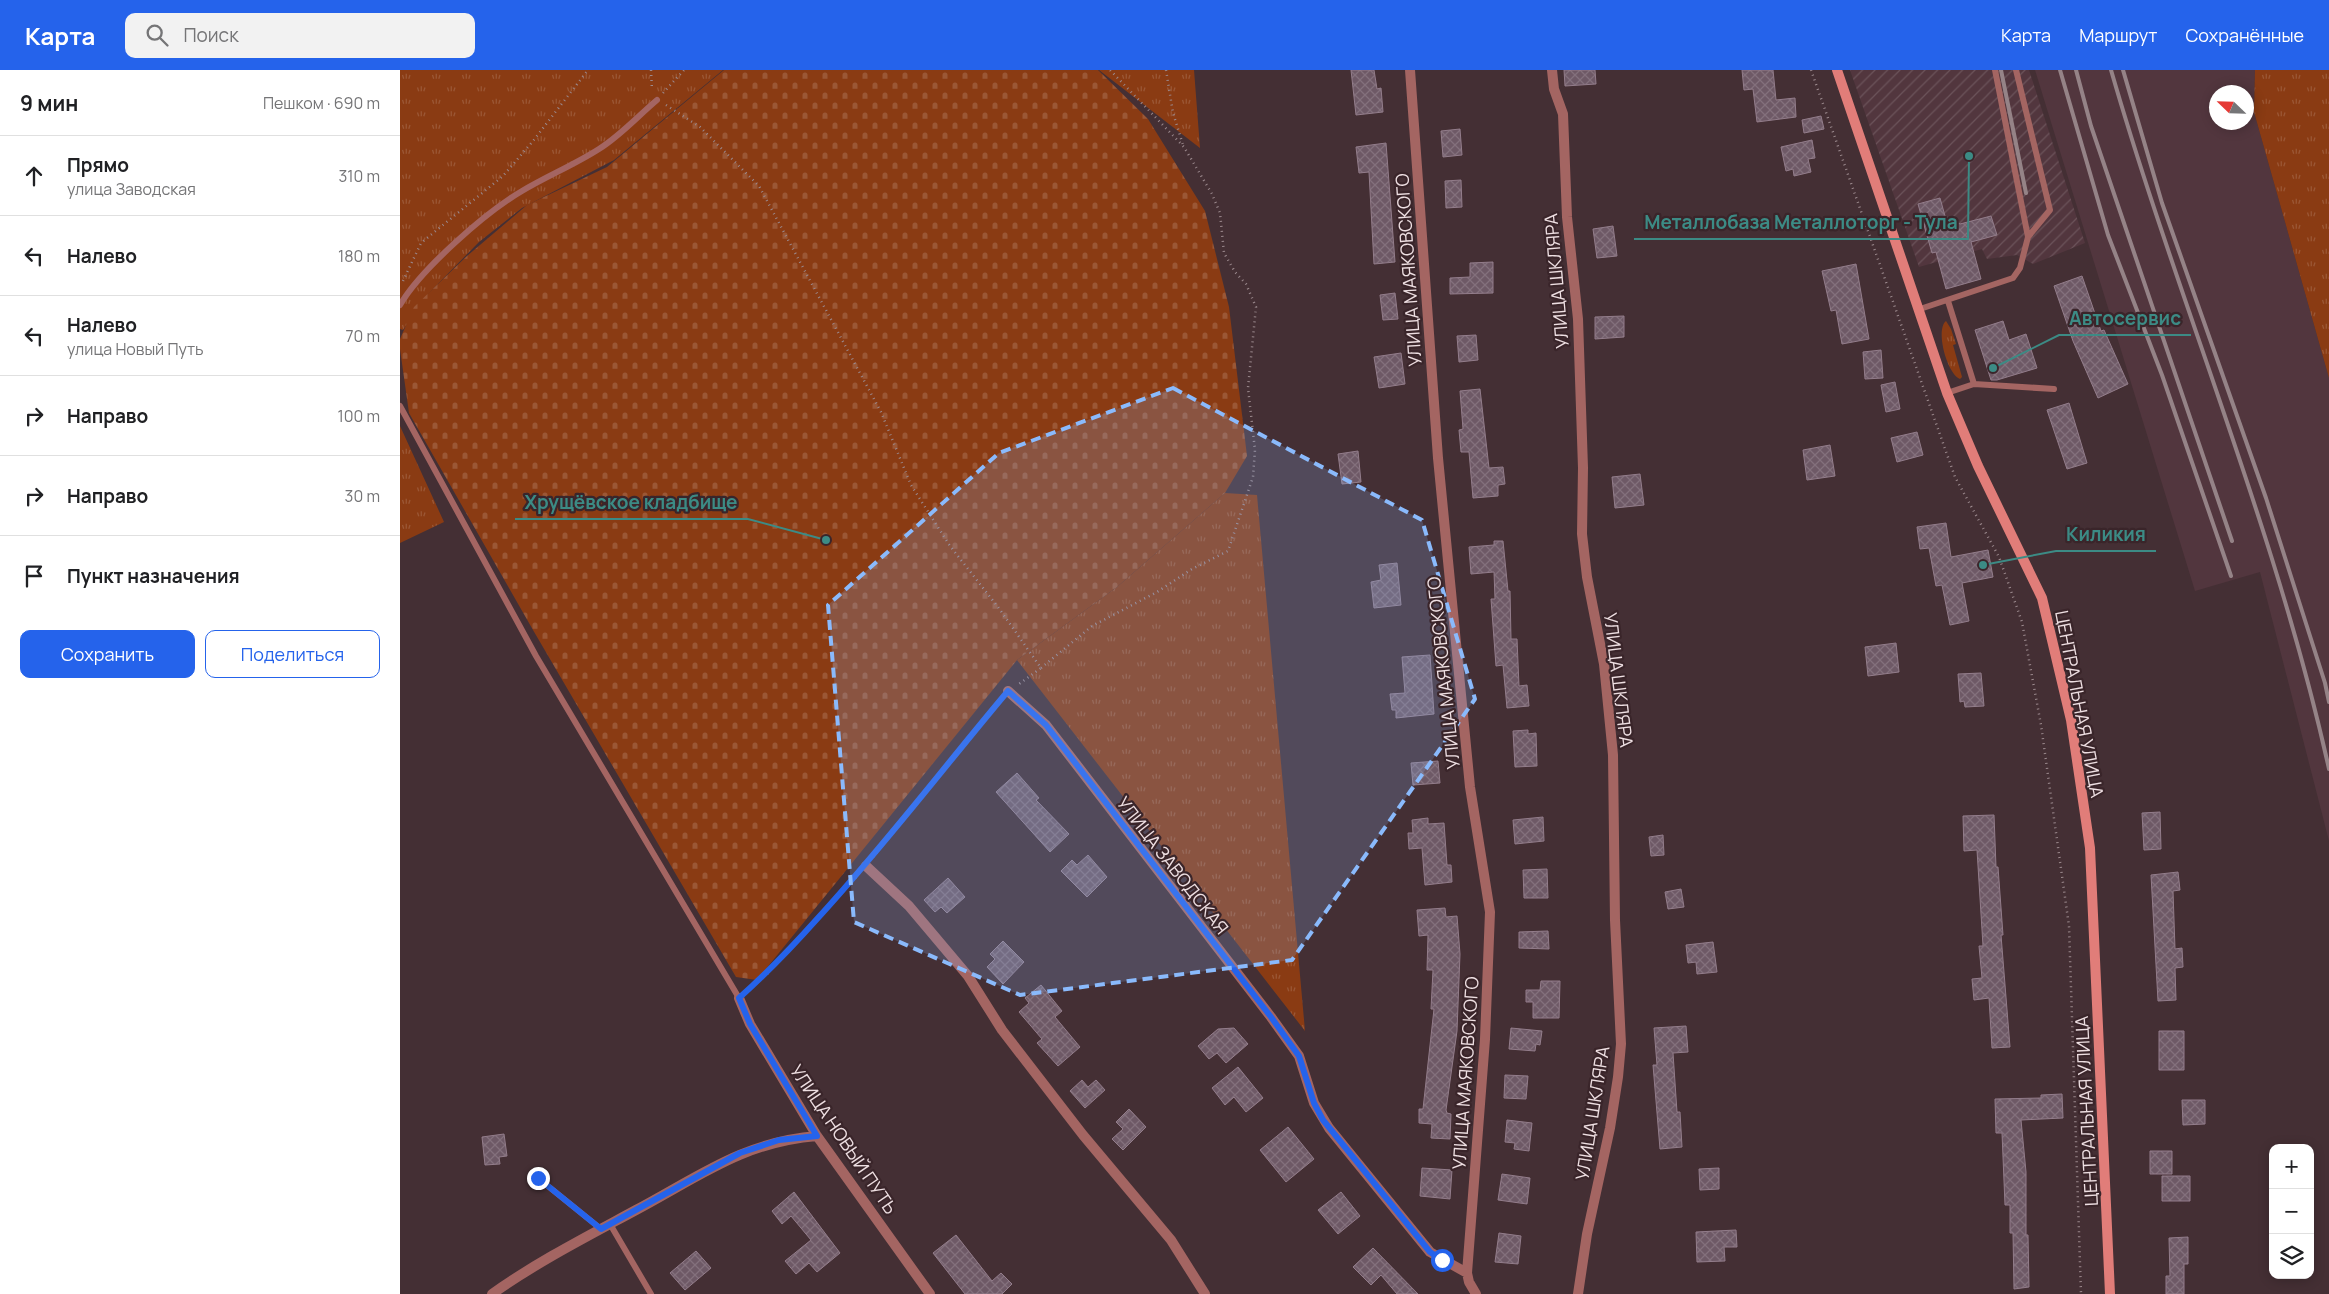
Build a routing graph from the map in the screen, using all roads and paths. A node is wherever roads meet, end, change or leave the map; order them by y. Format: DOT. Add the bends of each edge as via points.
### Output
graph roads {
  1 [pos="588,70"];
  2 [pos="651,70"];
  3 [pos="684,70"];
  4 [pos="1110,70"];
  5 [pos="1166,70"];
  6 [pos="1410,70"];
  7 [pos="1552,70"];
  8 [pos="1812,70"];
  9 [pos="1837,70"];
  10 [pos="1995,70"];
  11 [pos="2016,70"];
  12 [pos="657,100"];
  13 [pos="1184,147"];
  14 [pos="2028,237"];
  15 [pos="401,285"];
  16 [pos="1948,301"];
  17 [pos="400,305"];
  18 [pos="1918,310"];
  19 [pos="1974,384"];
  20 [pos="2054,389"];
  21 [pos="1947,393"];
  22 [pos="400,406"];
  23 [pos="1041,668"];
  24 [pos="1008,691"];
  25 [pos="866,866"];
  26 [pos="739,998"];
  27 [pos="817,1136"];
  28 [pos="538,1178"];
  29 [pos="605,1227"];
  30 [pos="1467,1273"];
  31 [pos="492,1294"];
  32 [pos="651,1294"];
  33 [pos="930,1294"];
  34 [pos="1205,1294"];
  35 [pos="1476,1294"];
  36 [pos="1578,1294"];
  37 [pos="2081,1294"];
  38 [pos="2110,1294"];
  1 -- 15 [label="path" via="503,176 421,243"];
  2 -- 12 [label="path" via="652,98"];
  3 -- 12 [label="path"];
  4 -- 13 [label="path"];
  5 -- 13 [label="path" via="1173,113"];
  6 -- 30 [label="street, УЛИЦА МАЯКОВСКОГО" via="1438,458 1470,788 1490,912 1485,1039"];
  7 -- 36 [label="street, УЛИЦА ШКЛЯРА" via="1554,89 1563,114 1566,217 1578,319 1582,534 1602,650 1613,755 1615,920 1621,1044 1610,1128 1587,1234"];
  8 -- 37 [label="path" via="1955,477 1999,558 2022,622 2041,725 2069,926"];
  9 -- 18 [label="main road, ЦЕНТРАЛЬНАЯ УЛИЦА"];
  10 -- 14 [label="lane"];
  11 -- 14 [label="lane" via="2050,210"];
  12 -- 17 [label="lane" via="601,148 498,207 416,283"];
  12 -- 23 [label="path" via="700,127 759,186 881,412 911,485 950,546"];
  13 -- 23 [label="path" via="1220,213 1224,253 1246,284 1256,308 1248,388 1255,450 1254,478 1228,551 1092,626"];
  14 -- 16 [label="lane" via="2020,268 2013,278"];
  16 -- 18 [label="lane"];
  16 -- 19 [label="lane"];
  18 -- 21 [label="main road, ЦЕНТРАЛЬНАЯ УЛИЦА"];
  19 -- 20 [label="lane"];
  19 -- 21 [label="lane"];
  21 -- 38 [label="main road, ЦЕНТРАЛЬНАЯ УЛИЦА" via="1978,466 2042,598 2071,720 2090,848"];
  22 -- 26 [label="lane" via="536,656"];
  23 -- 24 [label="path"];
  24 -- 25 [label="path"];
  24 -- 30 [label="street, УЛИЦА ЗАВОДСКАЯ" via="1046,725 1271,1017 1299,1056 1314,1103 1329,1128 1430,1252"];
  25 -- 26 [label="path" via="767,974"];
  25 -- 34 [label="street" via="909,906 963,969 1002,1030 1083,1135 1171,1240"];
  26 -- 27 [label="street, УЛИЦА НОВЫЙ ПУТЬ" via="750,1024"];
  27 -- 29 [label="street" via="779,1140 740,1153"];
  27 -- 33 [label="street, УЛИЦА НОВЫЙ ПУТЬ"];
  28 -- 29 [label="lane"];
  29 -- 31 [label="street"];
  29 -- 32 [label="lane"];
  30 -- 35 [label="street"];
}
